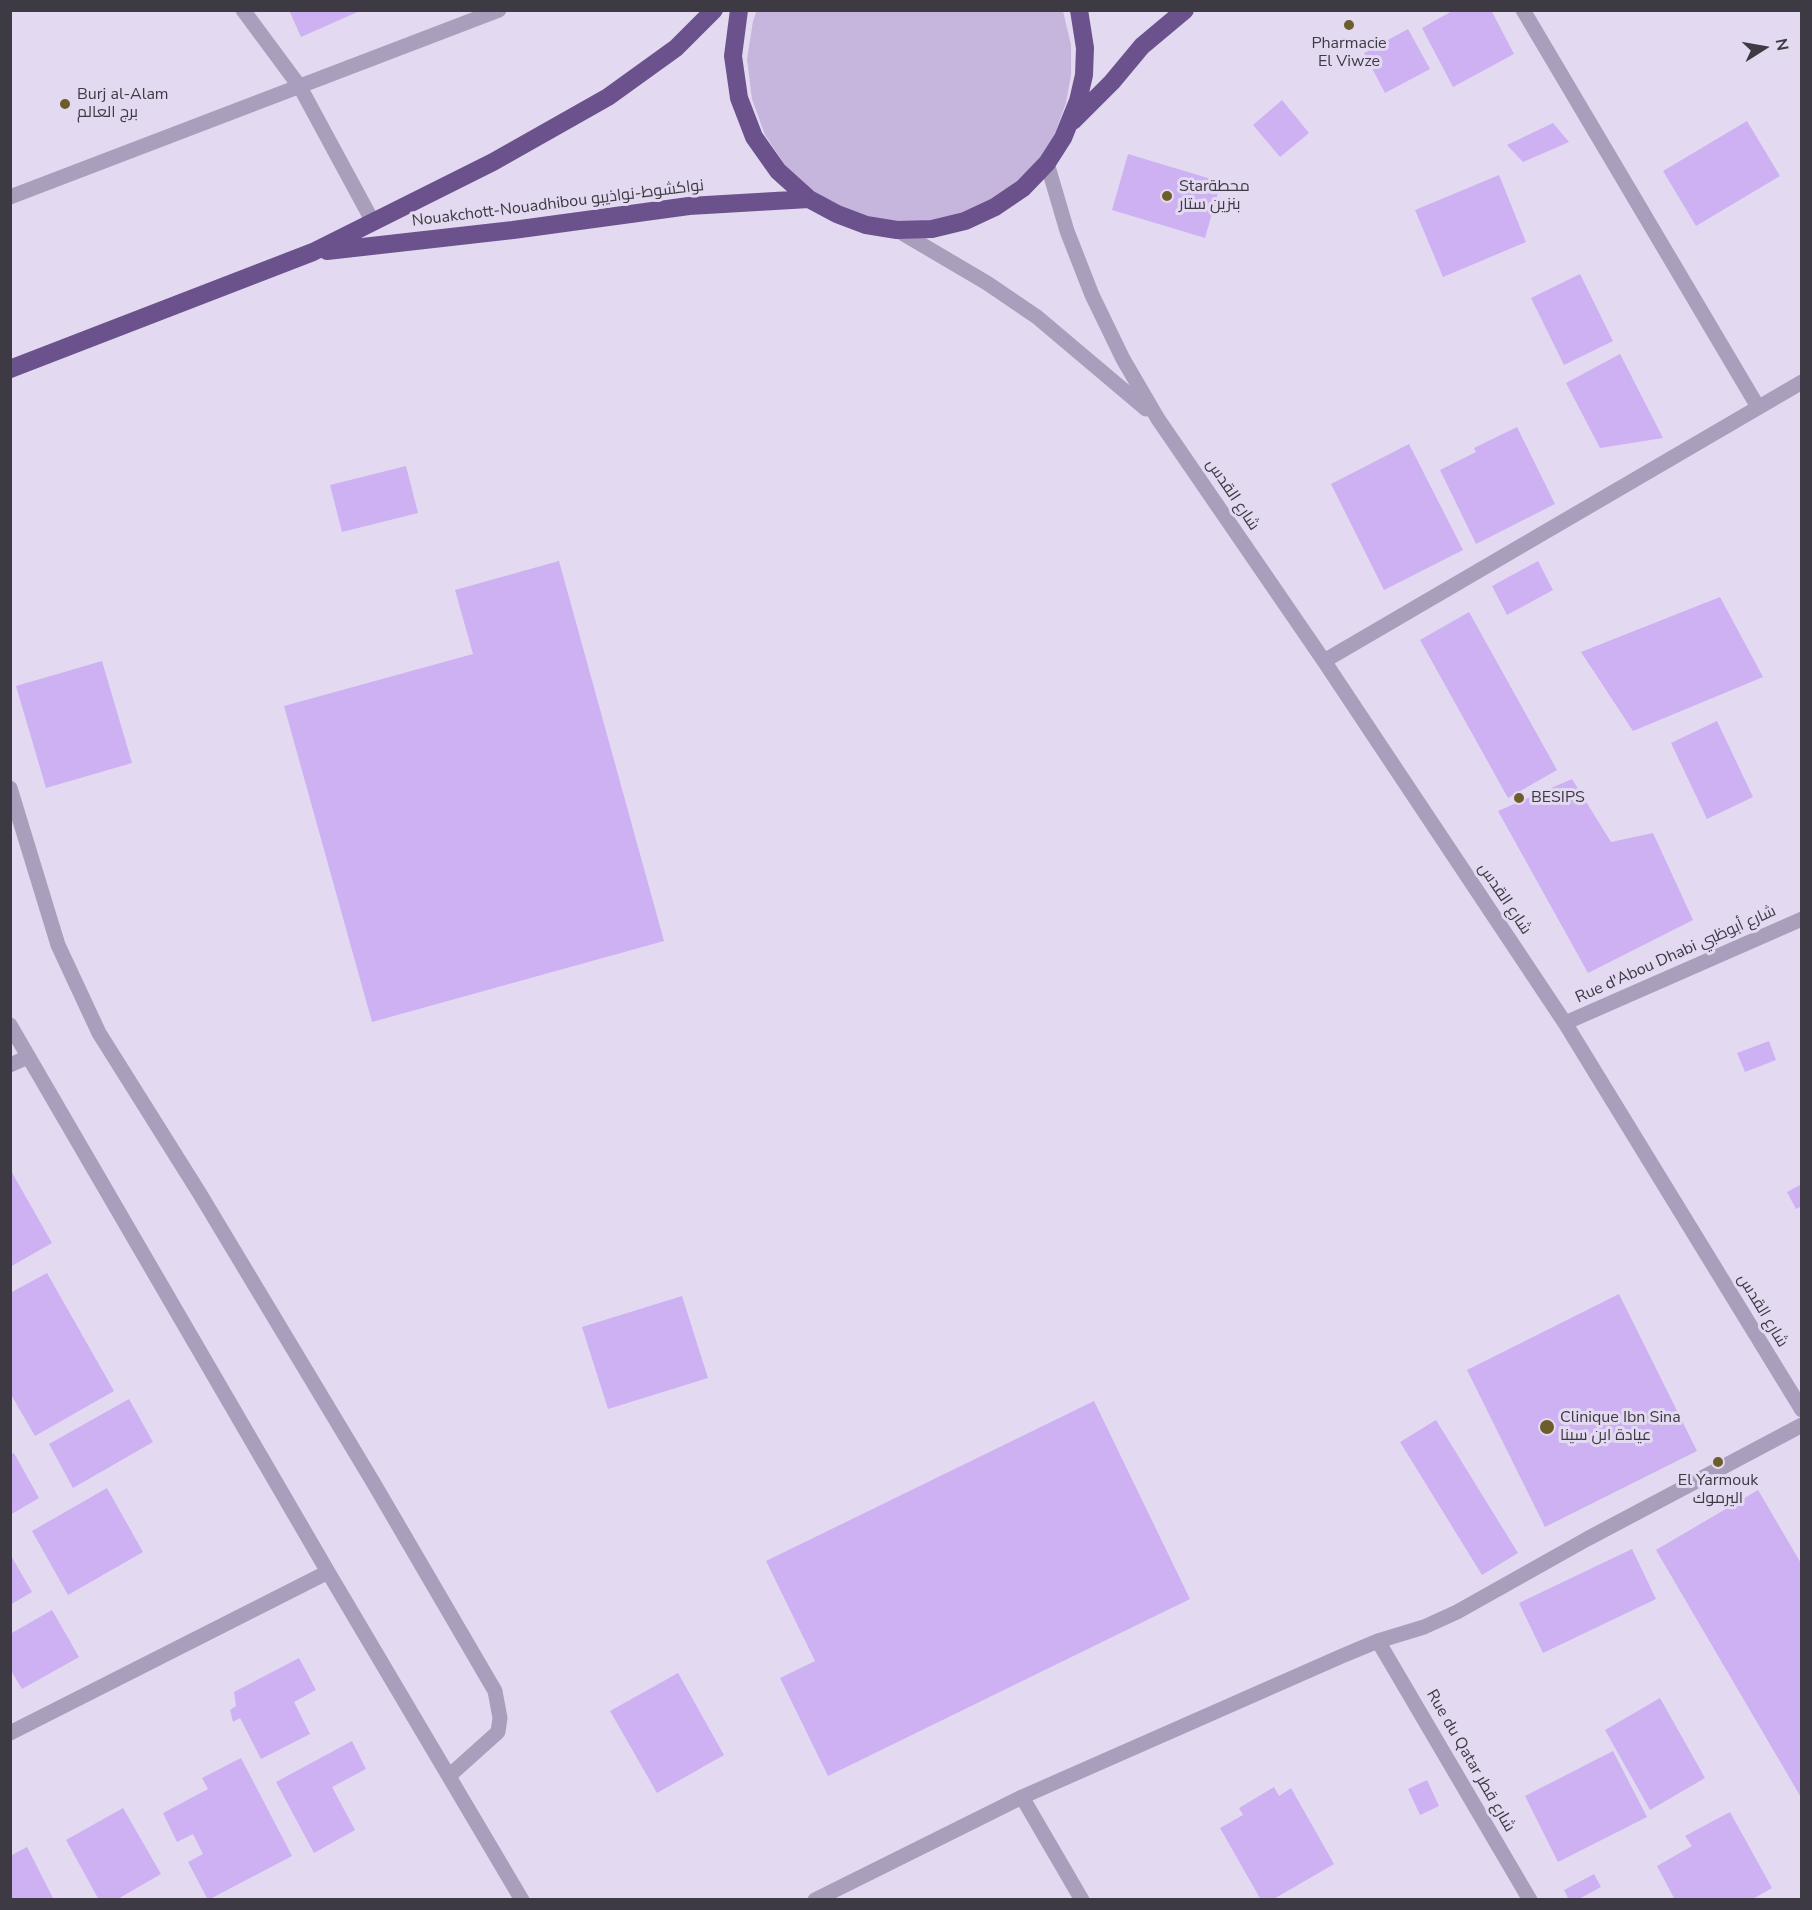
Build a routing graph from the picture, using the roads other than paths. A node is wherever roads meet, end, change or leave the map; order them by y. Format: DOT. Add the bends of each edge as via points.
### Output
graph roads {
  1 [pos="243,10"];
  2 [pos="499,10"];
  3 [pos="714,10"];
  4 [pos="739,10"];
  5 [pos="1079,10"];
  6 [pos="1185,10"];
  7 [pos="1523,10"];
  8 [pos="300,87"];
  9 [pos="1070,125"];
  10 [pos="1047,163"];
  11 [pos="10,197"];
  12 [pos="809,199"];
  13 [pos="373,222"];
  14 [pos="897,230"];
  15 [pos="313,252"];
  16 [pos="10,369"];
  17 [pos="1802,382"];
  18 [pos="1758,407"];
  19 [pos="1158,419"];
  20 [pos="1324,661"];
  21 [pos="10,788"];
  22 [pos="1802,920"];
  23 [pos="1565,1023"];
  24 [pos="10,1025"];
  25 [pos="28,1057"];
  26 [pos="10,1065"];
  27 [pos="1802,1410"];
  28 [pos="1802,1425"];
  29 [pos="328,1572"];
  30 [pos="1378,1641"];
  31 [pos="10,1734"];
  32 [pos="448,1776"];
  33 [pos="1022,1797"];
  34 [pos="522,1899"];
  35 [pos="815,1899"];
  36 [pos="1082,1899"];
  37 [pos="1530,1899"];
  1 -- 8 [label="street"];
  2 -- 8 [label="street"];
  3 -- 13 [label="highway, Nouakchott-Nouadhibou نواكشوط-نواذيبو" via="676,48 608,97 493,162"];
  4 -- 12 [label="highway" via="733,57 739,98 754,137 778,171"];
  5 -- 9 [label="highway" via="1084,75"];
  6 -- 9 [label="highway" via="1142,46"];
  7 -- 18 [label="street"];
  8 -- 11 [label="street"];
  8 -- 13 [label="street"];
  9 -- 10 [label="highway"];
  10 -- 14 [label="highway" via="1023,188 965,221 932,229"];
  10 -- 19 [label="street" via="1067,231 1092,295 1122,359"];
  12 -- 14 [label="highway" via="866,225"];
  12 -- 15 [label="highway, Nouakchott-Nouadhibou نواكشوط-نواذيبو" via="689,206"];
  13 -- 15 [label="highway, Nouakchott-Nouadhibou نواكشوط-نواذيبو"];
  14 -- 19 [label="street" via="1037,316"];
  15 -- 16 [label="highway, Nouakchott-Nouadhibou نواكشوط-نواذيبو"];
  17 -- 18 [label="street"];
  18 -- 20 [label="street"];
  19 -- 20 [label="street, شارع القدس"];
  20 -- 23 [label="street, شارع القدس"];
  21 -- 32 [label="street" via="58,945 99,1033 200,1194 495,1691 500,1718 498,1732"];
  22 -- 23 [label="street, Rue d'Abou Dhabi شارع أبوظبي"];
  23 -- 27 [label="street, شارع القدس"];
  24 -- 25 [label="street"];
  25 -- 26 [label="street"];
  25 -- 29 [label="street"];
  28 -- 30 [label="street" via="1457,1612"];
  29 -- 31 [label="street"];
  29 -- 32 [label="street"];
  30 -- 33 [label="street"];
  30 -- 37 [label="street, Rue du Qatar شارع قطر"];
  32 -- 34 [label="street"];
  33 -- 35 [label="street"];
  33 -- 36 [label="street"];
}
